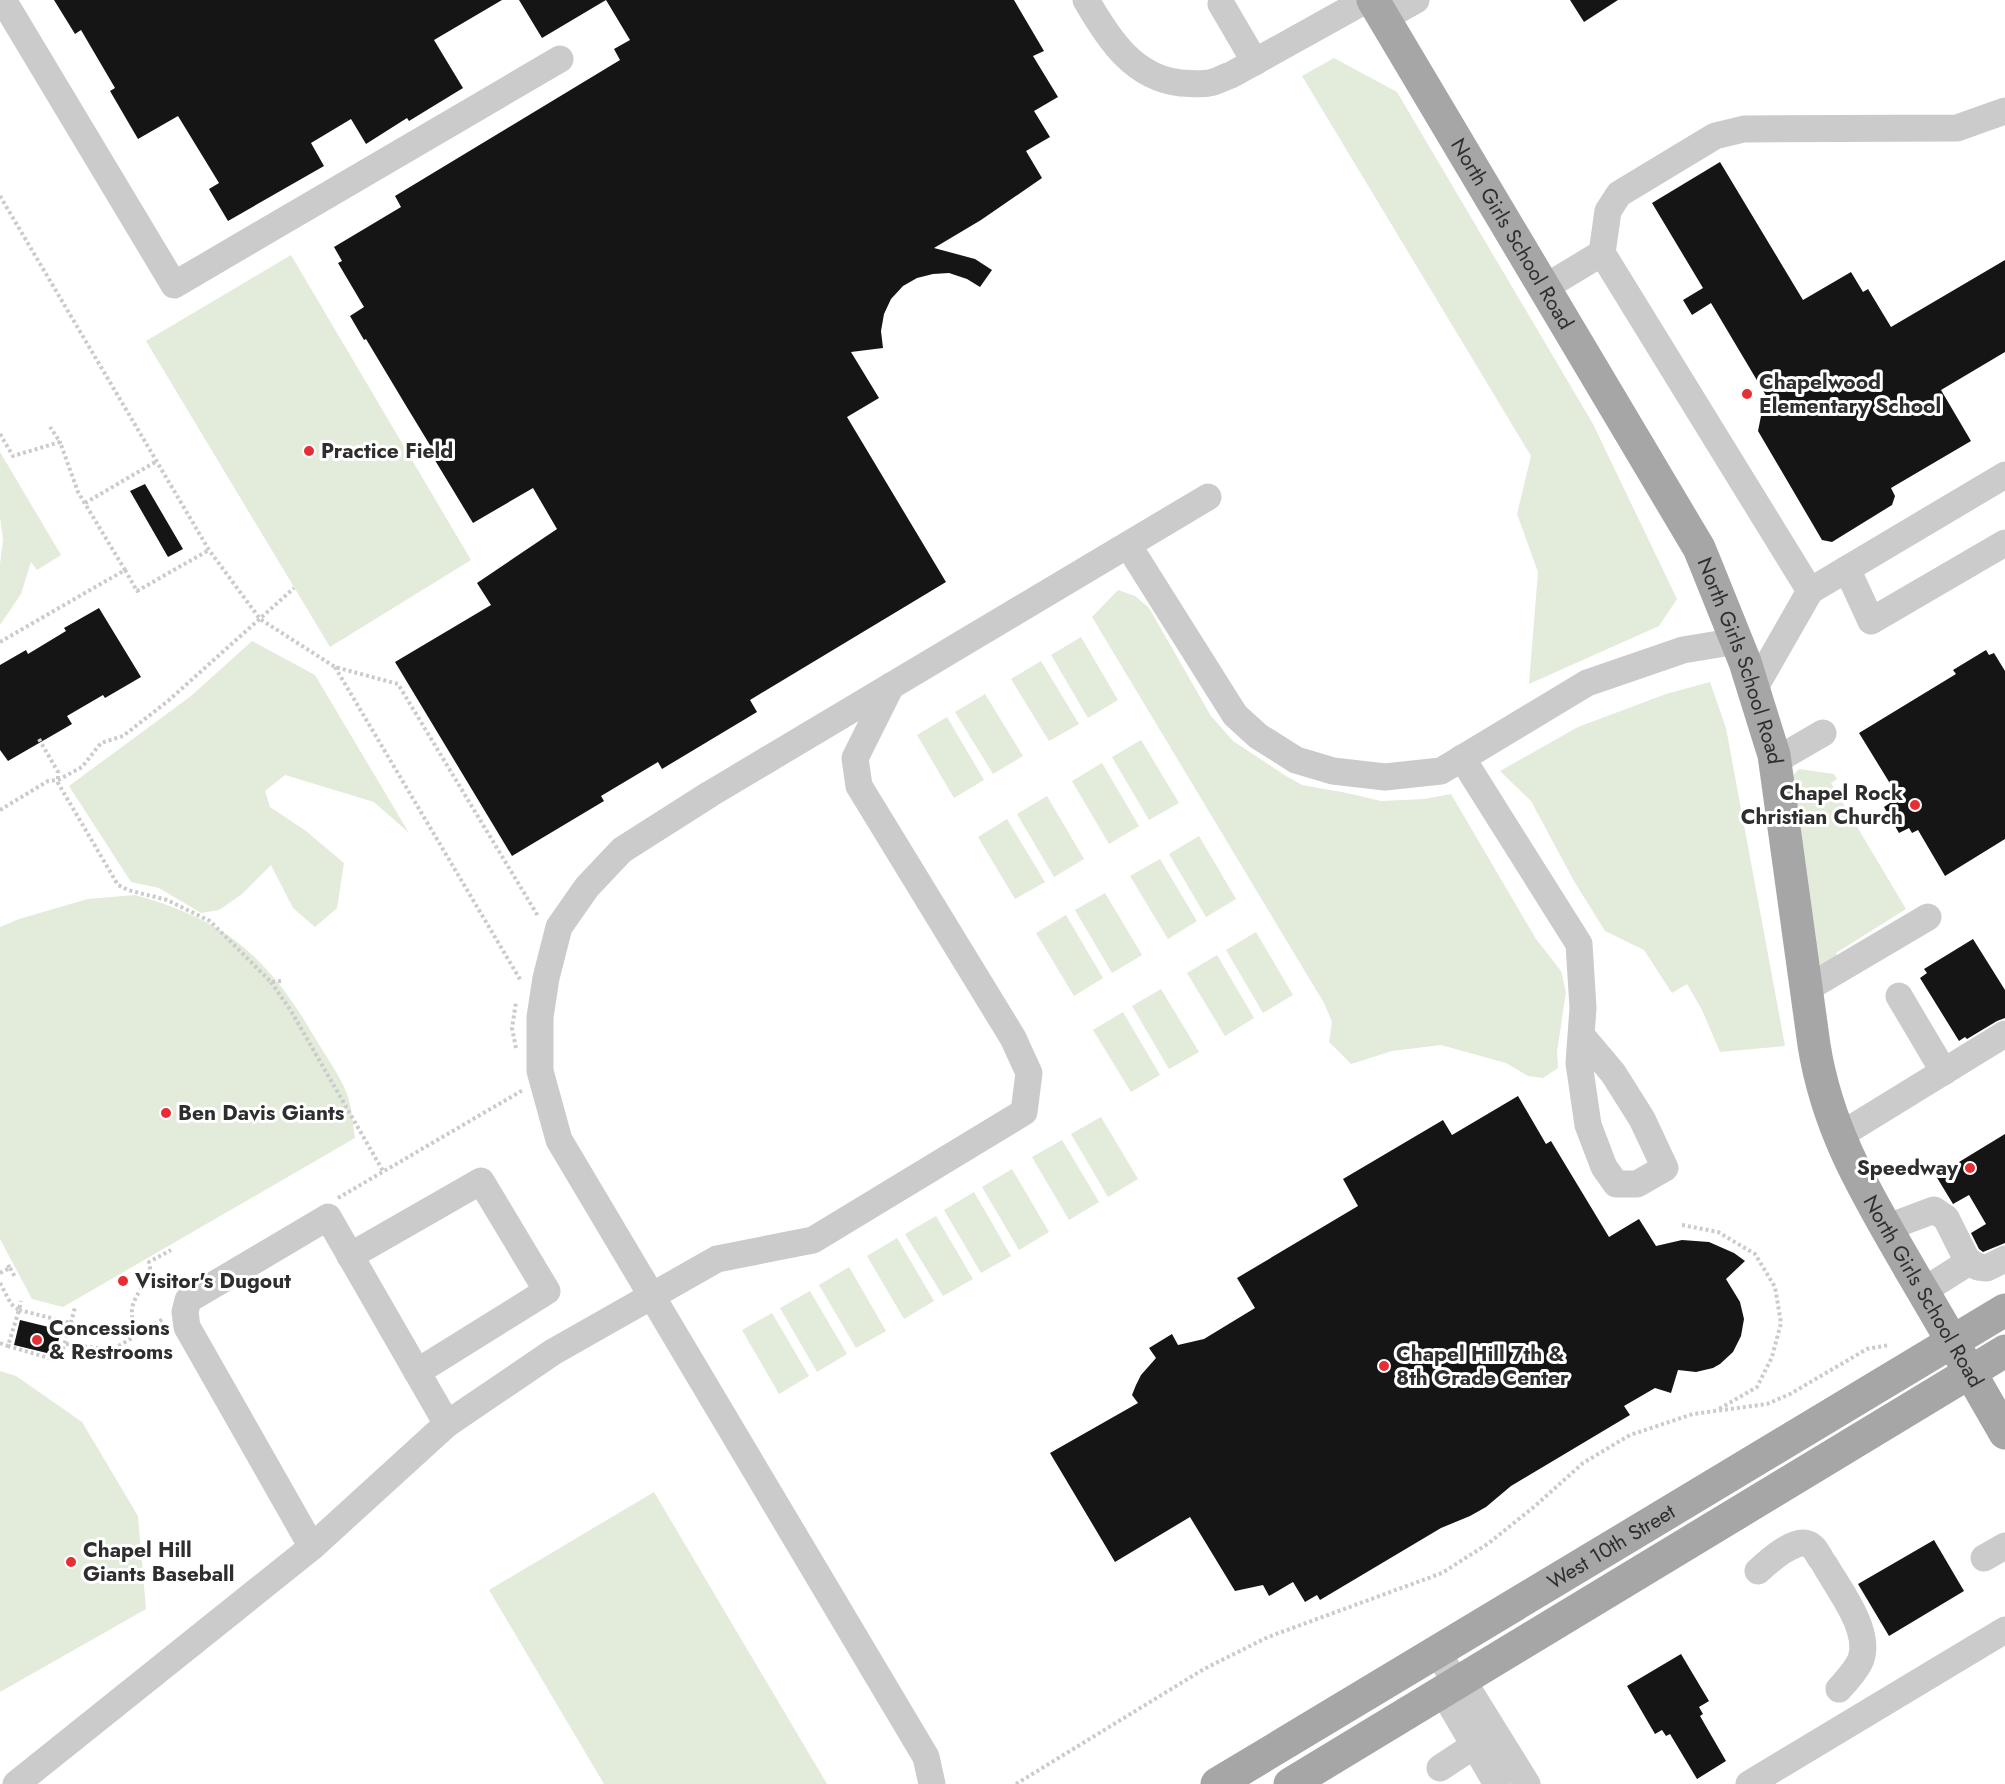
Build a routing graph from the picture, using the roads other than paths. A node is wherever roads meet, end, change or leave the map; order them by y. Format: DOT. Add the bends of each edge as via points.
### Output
graph roads {
  1 [pos="3,0"];
  2 [pos="1086,0"];
  3 [pos="1416,0"];
  4 [pos="1221,4"];
  5 [pos="1374,6"];
  6 [pos="560,59"];
  7 [pos="1255,62"];
  8 [pos="2005,111"];
  9 [pos="1602,253"];
  10 [pos="1544,288"];
  11 [pos="2005,475"];
  12 [pos="1208,496"];
  13 [pos="2005,543"];
  14 [pos="1128,545"];
  15 [pos="1847,569"];
  16 [pos="1810,591"];
  17 [pos="1737,641"];
  18 [pos="891,686"];
  19 [pos="1754,688"];
  20 [pos="1823,733"];
  21 [pos="1462,758"];
  22 [pos="1775,761"];
  23 [pos="1928,917"];
  24 [pos="1806,989"];
  25 [pos="1899,996"];
  26 [pos="2005,1034"];
  27 [pos="1581,1035"];
  28 [pos="1944,1072"];
  29 [pos="1839,1136"];
  30 [pos="1886,1228"];
  31 [pos="350,1256"];
  32 [pos="1969,1262"];
  33 [pos="2004,1263"];
  34 [pos="1923,1291"];
  35 [pos="651,1295"];
  36 [pos="2005,1310"];
  37 [pos="1952,1341"];
  38 [pos="2005,1351"];
  39 [pos="417,1372"];
  40 [pos="1970,1372"];
  41 [pos="447,1424"];
  42 [pos="2005,1433"];
  43 [pos="312,1547"];
  44 [pos="1758,1571"];
  45 [pos="2005,1630"];
  46 [pos="1437,1651"];
  47 [pos="1456,1683"];
  48 [pos="1839,1689"];
  49 [pos="1475,1745"];
  50 [pos="1440,1767"];
  51 [pos="16,1784"];
  52 [pos="932,1784"];
  53 [pos="1217,1784"];
  54 [pos="1290,1784"];
  55 [pos="1497,1784"];
  56 [pos="1527,1784"];
  57 [pos="1749,1784"];
  1 -- 6 [label="street" via="174,285"];
  2 -- 7 [label="street" via="1122,54 1155,76 1172,82 1210,83"];
  3 -- 5 [label="street"];
  4 -- 7 [label="street"];
  5 -- 7 [label="street"];
  5 -- 10 [label="main road, North Girls School Road"];
  8 -- 9 [label="street" via="1957,128 1744,129 1715,136 1619,194 1608,212"];
  9 -- 10 [label="street"];
  9 -- 16 [label="street"];
  10 -- 17 [label="main road, North Girls School Road" via="1699,548"];
  11 -- 15 [label="street"];
  12 -- 14 [label="street"];
  13 -- 15 [label="street" via="1871,621"];
  14 -- 18 [label="street"];
  14 -- 21 [label="street" via="1235,715 1258,736 1296,760 1333,771 1385,777 1441,771"];
  15 -- 16 [label="street"];
  16 -- 19 [label="street"];
  17 -- 19 [label="main road, North Girls School Road"];
  17 -- 21 [label="street" via="1683,650 1587,684"];
  18 -- 35 [label="street" via="622,850 587,887 560,927 540,1017 540,1071 559,1140"];
  18 -- 35 [label="street" via="855,758 860,786 1012,1038 1029,1073 1024,1112 813,1240 717,1259"];
  19 -- 22 [label="main road, North Girls School Road"];
  20 -- 22 [label="street"];
  21 -- 27 [label="street" via="1579,944"];
  22 -- 24 [label="main road, North Girls School Road"];
  23 -- 24 [label="street"];
  24 -- 29 [label="main road, North Girls School Road" via="1819,1074"];
  25 -- 28 [label="street"];
  26 -- 28 [label="street"];
  27 -- 27 [label="street" via="1579,1063 1588,1125 1604,1167 1616,1184 1637,1184 1665,1168 1642,1119 1613,1073"];
  28 -- 29 [label="street"];
  29 -- 30 [label="main road, North Girls School Road"];
  30 -- 32 [label="street" via="1934,1210 1946,1218"];
  30 -- 34 [label="main road, North Girls School Road"];
  31 -- 39 [label="street"];
  31 -- 39 [label="street" via="481,1181 547,1291"];
  31 -- 43 [label="street" via="328,1217 188,1300 185,1312 187,1327"];
  32 -- 33 [label="street" via="1987,1268"];
  32 -- 34 [label="street"];
  34 -- 37 [label="main road, North Girls School Road"];
  35 -- 41 [label="street" via="553,1352"];
  35 -- 52 [label="street" via="926,1757"];
  36 -- 37 [label="main road, West 10th Street"];
  37 -- 40 [label="main road, North Girls School Road"];
  37 -- 46 [label="main road, West 10th Street"];
  38 -- 40 [label="main road, West 10th Street"];
  39 -- 41 [label="street"];
  40 -- 42 [label="main road, North Girls School Road"];
  40 -- 47 [label="main road, West 10th Street"];
  41 -- 43 [label="street"];
  43 -- 51 [label="street"];
  44 -- 48 [label="street" via="1797,1544 1806,1542 1813,1546 1858,1623 1863,1642 1861,1659"];
  45 -- 57 [label="street"];
  46 -- 47 [label="street"];
  46 -- 53 [label="main road, West 10th Street"];
  47 -- 49 [label="street" via="1450,1704"];
  47 -- 54 [label="main road, West 10th Street"];
  47 -- 56 [label="street" via="1470,1692"];
  49 -- 50 [label="street"];
  49 -- 55 [label="street"];
}
